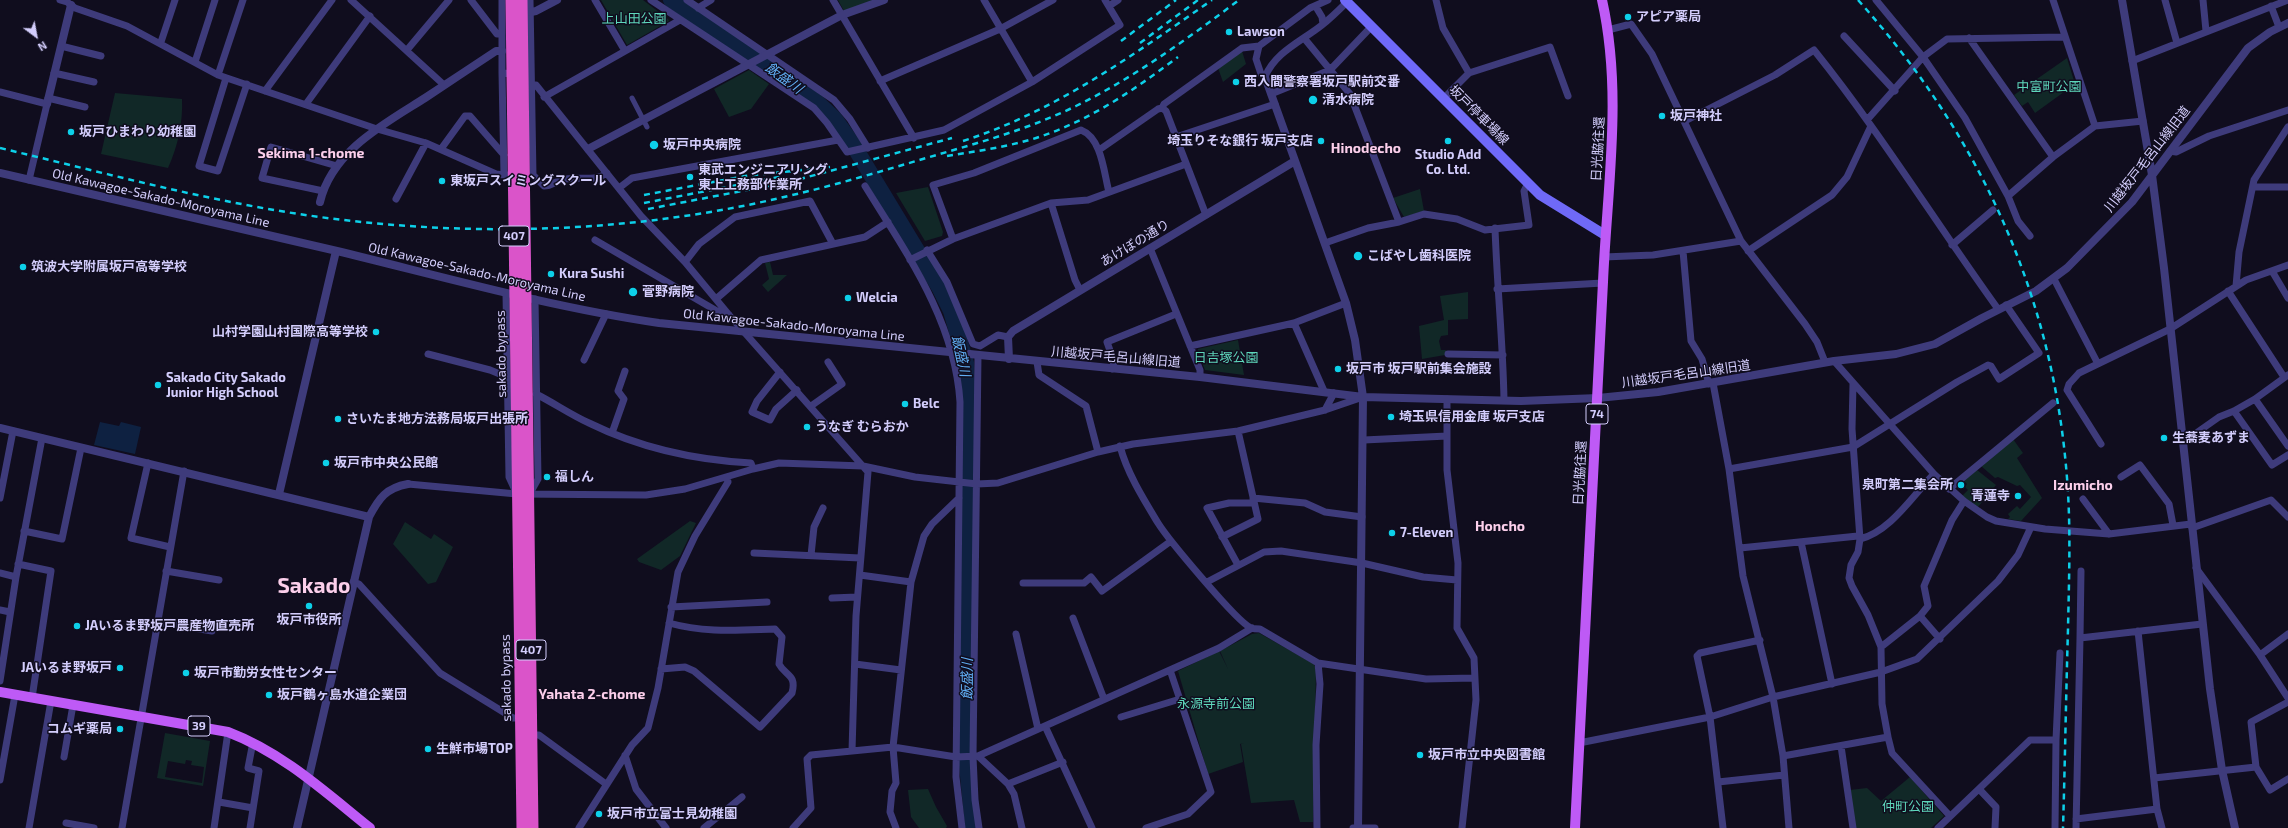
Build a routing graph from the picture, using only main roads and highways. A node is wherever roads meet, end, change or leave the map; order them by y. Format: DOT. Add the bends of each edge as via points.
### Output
graph roads {
  1 [pos="510,0"];
  2 [pos="522,0"];
  3 [pos="1602,0"];
  4 [pos="1346,1"];
  5 [pos="1605,235"];
  6 [pos="0,692"];
  7 [pos="370,828"];
  8 [pos="522,828"];
  9 [pos="533,828"];
  10 [pos="1575,828"];
  1 -- 8 [label="highway, sakado bypass / 407"];
  2 -- 9 [label="highway, sakado bypass / 407"];
  3 -- 5 [label="main road, 日光脇往還 / 74" via="1608,30 1613,91"];
  4 -- 5 [label="main road, 坂戸停車場線" via="1528,183 1554,205"];
  5 -- 10 [label="main road, 日光脇往還 / 74"];
  6 -- 7 [label="main road, 39" via="228,732 275,754"];
}
